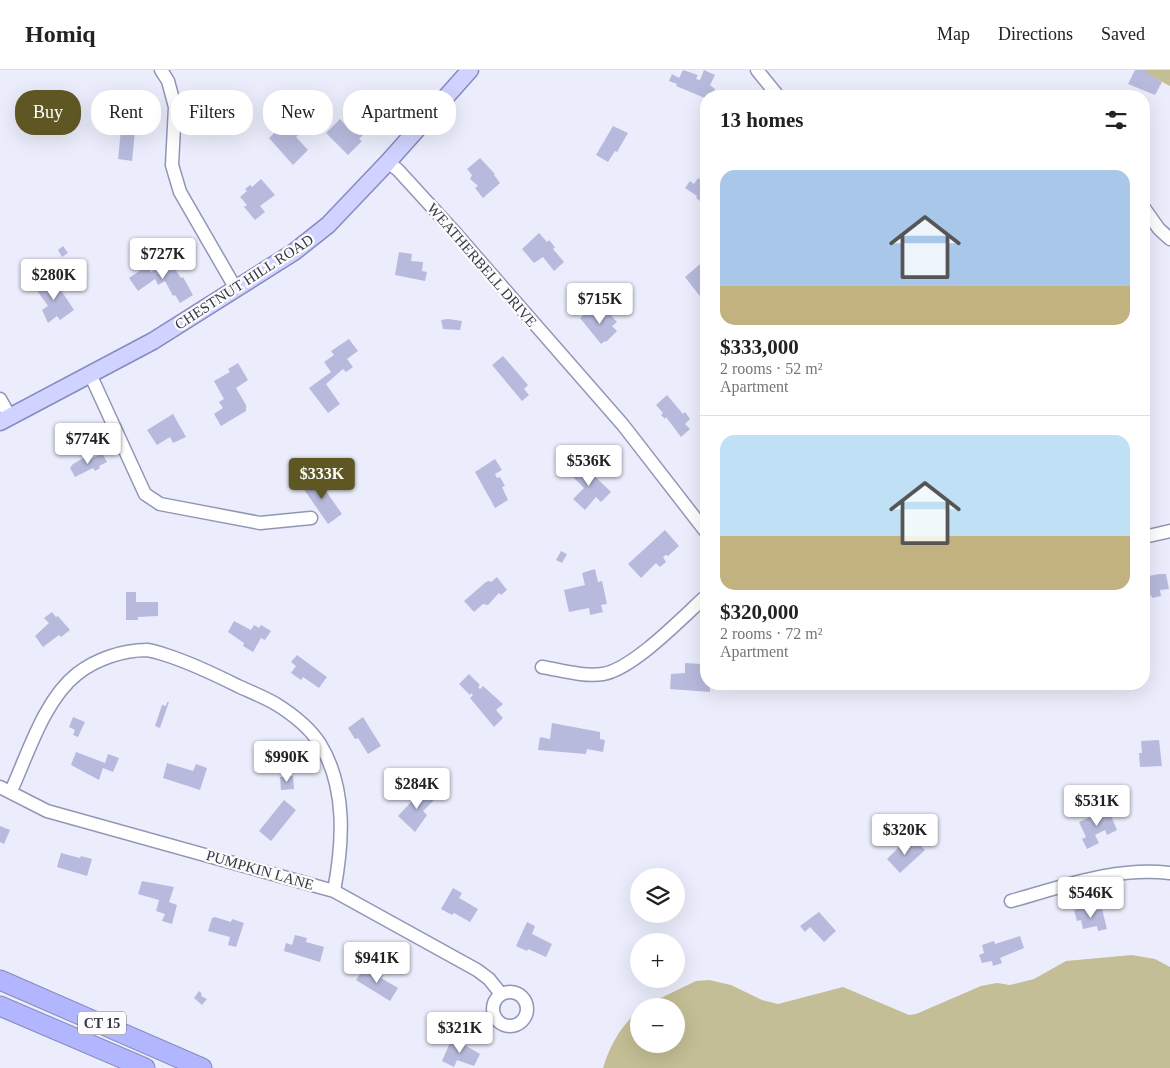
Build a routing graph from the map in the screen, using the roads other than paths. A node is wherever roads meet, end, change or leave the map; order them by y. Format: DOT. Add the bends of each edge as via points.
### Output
graph roads {
  1 [pos="161,70"];
  2 [pos="470,70"];
  3 [pos="757,70"];
  4 [pos="773,90"];
  5 [pos="388,162"];
  6 [pos="1150,216"];
  7 [pos="1170,239"];
  8 [pos="236,289"];
  9 [pos="90,374"];
  10 [pos="0,399"];
  11 [pos="5,419"];
  12 [pos="311,518"];
  13 [pos="700,524"];
  14 [pos="1170,531"];
  15 [pos="1150,535"];
  16 [pos="700,601"];
  17 [pos="542,667"];
  18 [pos="6,789"];
  19 [pos="1170,872"];
  20 [pos="334,891"];
  21 [pos="1011,902"];
  22 [pos="0,980"];
  23 [pos="501,994"];
  24 [pos="0,1006"];
  25 [pos="145,1068"];
  26 [pos="202,1068"];
  1 -- 8 [label="street" via="168,81 175,107 172,165 180,192"];
  2 -- 5 [label="main road, CHESTNUT HILL ROAD"];
  3 -- 4 [label="street"];
  5 -- 8 [label="main road, CHESTNUT HILL ROAD" via="328,225 288,256"];
  5 -- 13 [label="street, WEATHERBELL DRIVE" via="451,228 623,425"];
  6 -- 7 [label="street"];
  8 -- 9 [label="main road, CHESTNUT HILL ROAD" via="153,341"];
  9 -- 11 [label="main road, CHESTNUT HILL ROAD"];
  9 -- 12 [label="street" via="145,494 160,504 260,523"];
  10 -- 11 [label="street"];
  14 -- 15 [label="street"];
  16 -- 17 [label="street" via="657,640 619,668 604,674 589,674"];
  18 -- 20 [label="street, PUMPKIN LANE" via="47,811"];
  18 -- 20 [label="street" via="47,711 76,674 121,653 149,650 190,662 276,704 320,743 338,792 341,856"];
  19 -- 21 [label="street" via="1136,871 1105,876"];
  20 -- 23 [label="street, PUMPKIN LANE" via="478,970"];
  22 -- 26 [label="highway, CT 15"];
  24 -- 25 [label="highway, CT 15"];
}
